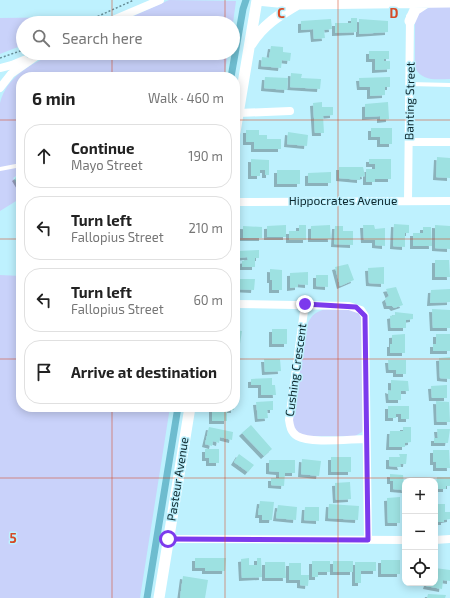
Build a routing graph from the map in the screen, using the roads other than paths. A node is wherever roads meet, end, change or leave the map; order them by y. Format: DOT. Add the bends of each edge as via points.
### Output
graph roads {
  1 [pos="160,0"];
  2 [pos="257,0"];
  3 [pos="411,2"];
  4 [pos="427,2"];
  5 [pos="450,2"];
  6 [pos="298,4"];
  7 [pos="122,16"];
  8 [pos="410,21"];
  9 [pos="248,48"];
  10 [pos="23,60"];
  11 [pos="31,60"];
  12 [pos="0,68"];
  13 [pos="410,84"];
  14 [pos="450,85"];
  15 [pos="0,88"];
  16 [pos="240,100"];
  17 [pos="290,110"];
  18 [pos="240,113"];
  19 [pos="409,142"];
  20 [pos="450,142"];
  21 [pos="16,166"];
  22 [pos="0,168"];
  23 [pos="408,201"];
  24 [pos="450,201"];
  25 [pos="240,202"];
  26 [pos="240,304"];
  27 [pos="305,304"];
  28 [pos="189,412"];
  29 [pos="366,439"];
  30 [pos="168,539"];
  31 [pos="450,539"];
  32 [pos="368,540"];
  33 [pos="402,540"];
  34 [pos="438,540"];
  35 [pos="159,598"];
  1 -- 7 [label="street"];
  2 -- 6 [label="street"];
  2 -- 9 [label="street"];
  3 -- 4 [label="street"];
  3 -- 6 [label="street"];
  3 -- 8 [label="street, Banting Street"];
  4 -- 5 [label="street"];
  4 -- 8 [label="street" via="415,10"];
  6 -- 9 [label="street" via="262,28"];
  8 -- 13 [label="street, Banting Street"];
  9 -- 16 [label="street"];
  10 -- 12 [label="street"];
  11 -- 15 [label="street" via="11,74"];
  13 -- 14 [label="lane"];
  13 -- 19 [label="street, Banting Street"];
  17 -- 18 [label="street"];
  19 -- 20 [label="street"];
  19 -- 23 [label="street, Banting Street"];
  21 -- 22 [label="lane"];
  23 -- 24 [label="street, Hippocrates Avenue"];
  23 -- 25 [label="street, Hippocrates Avenue"];
  26 -- 27 [label="street"];
  27 -- 29 [label="street" via="356,307 365,316"];
  27 -- 29 [label="street, Cushing Crescent" via="290,426 293,432 304,439"];
  28 -- 30 [label="street, Pasteur Avenue"];
  29 -- 32 [label="street"];
  30 -- 32 [label="street"];
  30 -- 35 [label="street, Pasteur Avenue"];
  31 -- 34 [label="street"];
  32 -- 33 [label="street"];
}
